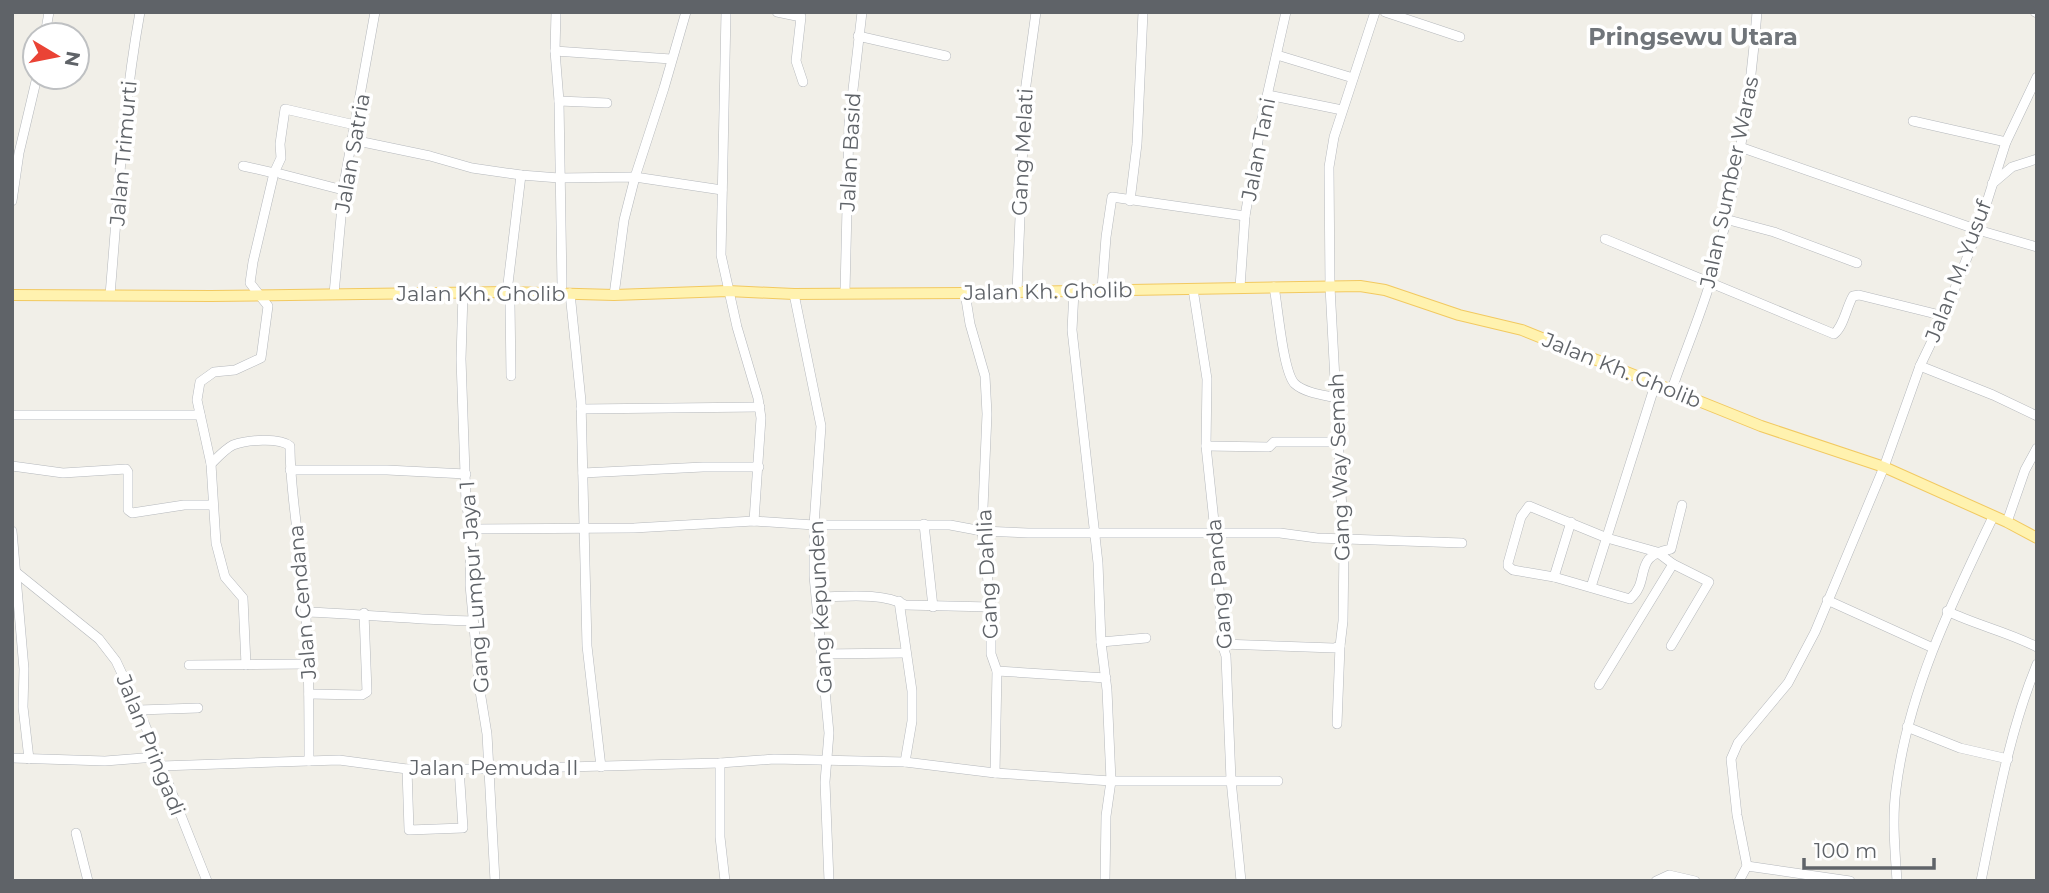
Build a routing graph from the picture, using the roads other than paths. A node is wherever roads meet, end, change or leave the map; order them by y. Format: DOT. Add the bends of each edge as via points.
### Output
graph roads {
  1 [pos="140,12"];
  2 [pos="375,12"];
  3 [pos="556,12"];
  4 [pos="686,12"];
  5 [pos="726,12"];
  6 [pos="777,12"];
  7 [pos="862,12"];
  8 [pos="1036,12"];
  9 [pos="1143,12"];
  10 [pos="1286,12"];
  11 [pos="1375,12"];
  12 [pos="1385,12"];
  13 [pos="1757,12"];
  14 [pos="858,37"];
  15 [pos="1460,37"];
  16 [pos="555,51"];
  17 [pos="1278,55"];
  18 [pos="946,56"];
  19 [pos="671,59"];
  20 [pos="2037,77"];
  21 [pos="1353,78"];
  22 [pos="803,82"];
  23 [pos="34,91"];
  24 [pos="1268,94"];
  25 [pos="559,101"];
  26 [pos="607,103"];
  27 [pos="1342,110"];
  28 [pos="1913,121"];
  29 [pos="355,125"];
  30 [pos="353,140"];
  31 [pos="2006,142"];
  32 [pos="1740,147"];
  33 [pos="2037,159"];
  34 [pos="243,166"];
  35 [pos="278,173"];
  36 [pos="521,175"];
  37 [pos="635,177"];
  38 [pos="559,178"];
  39 [pos="1991,185"];
  40 [pos="343,190"];
  41 [pos="723,190"];
  42 [pos="12,201"];
  43 [pos="1130,201"];
  44 [pos="1245,216"];
  45 [pos="1725,219"];
  46 [pos="1978,230"];
  47 [pos="1605,239"];
  48 [pos="2037,247"];
  49 [pos="1857,263"];
  50 [pos="1709,284"];
  51 [pos="1240,287"];
  52 [pos="1274,287"];
  53 [pos="1330,287"];
  54 [pos="1193,289"];
  55 [pos="566,290"];
  56 [pos="1102,290"];
  57 [pos="728,291"];
  58 [pos="1074,291"];
  59 [pos="507,292"];
  60 [pos="845,292"];
  61 [pos="1017,292"];
  62 [pos="463,293"];
  63 [pos="794,293"];
  64 [pos="965,293"];
  65 [pos="334,294"];
  66 [pos="12,295"];
  67 [pos="110,295"];
  68 [pos="258,295"];
  69 [pos="614,295"];
  70 [pos="1944,317"];
  71 [pos="1920,366"];
  72 [pos="511,376"];
  73 [pos="1656,385"];
  74 [pos="1672,389"];
  75 [pos="1337,398"];
  76 [pos="760,407"];
  77 [pos="581,409"];
  78 [pos="12,415"];
  79 [pos="200,415"];
  80 [pos="2037,416"];
  81 [pos="1338,442"];
  82 [pos="1206,446"];
  83 [pos="2037,448"];
  84 [pos="211,464"];
  85 [pos="12,466"];
  86 [pos="759,467"];
  87 [pos="1884,467"];
  88 [pos="290,470"];
  89 [pos="583,473"];
  90 [pos="466,474"];
  91 [pos="212,505"];
  92 [pos="1682,505"];
  93 [pos="1993,517"];
  94 [pos="754,521"];
  95 [pos="1571,522"];
  96 [pos="2007,522"];
  97 [pos="924,524"];
  98 [pos="814,525"];
  99 [pos="584,528"];
  100 [pos="471,529"];
  101 [pos="12,531"];
  102 [pos="982,531"];
  103 [pos="1095,534"];
  104 [pos="1215,534"];
  105 [pos="1343,538"];
  106 [pos="1606,538"];
  107 [pos="2037,538"];
  108 [pos="1462,543"];
  109 [pos="1657,552"];
  110 [pos="1673,564"];
  111 [pos="14,570"];
  112 [pos="1554,578"];
  113 [pos="1591,587"];
  114 [pos="817,597"];
  115 [pos="1828,600"];
  116 [pos="900,601"];
  117 [pos="933,607"];
  118 [pos="991,607"];
  119 [pos="306,612"];
  120 [pos="363,613"];
  121 [pos="1955,615"];
  122 [pos="473,621"];
  123 [pos="1146,638"];
  124 [pos="1101,642"];
  125 [pos="1222,644"];
  126 [pos="1339,646"];
  127 [pos="1671,646"];
  128 [pos="2037,646"];
  129 [pos="1933,649"];
  130 [pos="906,653"];
  131 [pos="822,654"];
  132 [pos="246,664"];
  133 [pos="308,664"];
  134 [pos="2037,664"];
  135 [pos="189,665"];
  136 [pos="997,671"];
  137 [pos="1105,678"];
  138 [pos="1599,685"];
  139 [pos="309,694"];
  140 [pos="198,708"];
  141 [pos="139,710"];
  142 [pos="1337,724"];
  143 [pos="1907,727"];
  144 [pos="156,757"];
  145 [pos="12,758"];
  146 [pos="29,759"];
  147 [pos="2008,759"];
  148 [pos="309,761"];
  149 [pos="828,761"];
  150 [pos="905,762"];
  151 [pos="720,763"];
  152 [pos="161,766"];
  153 [pos="601,767"];
  154 [pos="459,768"];
  155 [pos="407,769"];
  156 [pos="488,769"];
  157 [pos="995,773"];
  158 [pos="1231,780"];
  159 [pos="1111,781"];
  160 [pos="1278,781"];
  161 [pos="76,832"];
  162 [pos="1747,866"];
  163 [pos="88,881"];
  164 [pos="207,881"];
  165 [pos="495,881"];
  166 [pos="725,881"];
  167 [pos="829,881"];
  168 [pos="1105,881"];
  169 [pos="1241,881"];
  170 [pos="1656,881"];
  171 [pos="1695,881"];
  172 [pos="1739,881"];
  173 [pos="1850,881"];
  174 [pos="1897,881"];
  175 [pos="1981,881"];
  1 -- 67 [label="street, Jalan Trimurti" via="131,61"];
  2 -- 29 [label="street, Jalan Satria"];
  3 -- 16 [label="street"];
  4 -- 19 [label="street"];
  5 -- 41 [label="street"];
  6 -- 22 [label="street" via="801,17 796,61"];
  7 -- 14 [label="street, Jalan Basid"];
  8 -- 61 [label="street, Gang Melati" via="1025,92"];
  9 -- 43 [label="street"];
  10 -- 17 [label="street, Jalan Tani"];
  11 -- 21 [label="street, Gang Way Semah"];
  12 -- 15 [label="street"];
  13 -- 32 [label="street, Jalan Sumber Waras" via="1752,81"];
  14 -- 18 [label="street"];
  14 -- 60 [label="street, Jalan Basid" via="849,124"];
  16 -- 19 [label="street"];
  16 -- 25 [label="street"];
  17 -- 21 [label="street"];
  17 -- 24 [label="street, Jalan Tani"];
  19 -- 37 [label="street"];
  20 -- 31 [label="street, Jalan M. Yusuf"];
  21 -- 27 [label="street, Gang Way Semah"];
  23 -- 42 [label="street"];
  24 -- 27 [label="street"];
  24 -- 44 [label="street, Jalan Tani"];
  25 -- 26 [label="street"];
  25 -- 38 [label="street"];
  27 -- 53 [label="street, Gang Way Semah" via="1329,167"];
  28 -- 31 [label="street"];
  29 -- 30 [label="street, Jalan Satria"];
  29 -- 35 [label="street" via="285,109"];
  30 -- 36 [label="street"];
  30 -- 40 [label="street, Jalan Satria"];
  31 -- 39 [label="street, Jalan M. Yusuf"];
  32 -- 45 [label="street, Jalan Sumber Waras"];
  32 -- 46 [label="street"];
  33 -- 39 [label="street" via="2012,167"];
  34 -- 35 [label="street"];
  35 -- 40 [label="street"];
  35 -- 68 [label="street" via="250,283"];
  36 -- 38 [label="street"];
  36 -- 59 [label="street"];
  37 -- 38 [label="street"];
  37 -- 41 [label="street"];
  37 -- 69 [label="street"];
  38 -- 55 [label="street"];
  39 -- 46 [label="street, Jalan M. Yusuf"];
  40 -- 65 [label="street, Jalan Satria"];
  41 -- 57 [label="street" via="721,255"];
  43 -- 44 [label="street"];
  43 -- 56 [label="street" via="1112,197"];
  44 -- 51 [label="street, Jalan Tani"];
  45 -- 49 [label="street"];
  45 -- 50 [label="street, Jalan Sumber Waras"];
  46 -- 48 [label="street"];
  46 -- 70 [label="street, Jalan M. Yusuf"];
  47 -- 50 [label="street"];
  50 -- 70 [label="street" via="1835,334 1853,296 1859,295"];
  50 -- 74 [label="street, Jalan Sumber Waras"];
  51 -- 52 [label="main road, Jalan Kh. Gholib"];
  51 -- 54 [label="main road, Jalan Kh. Gholib"];
  52 -- 53 [label="main road, Jalan Kh. Gholib"];
  52 -- 75 [label="street" via="1291,379 1309,391"];
  53 -- 73 [label="main road, Jalan Kh. Gholib" via="1385,290 1522,330"];
  53 -- 75 [label="street, Gang Way Semah"];
  54 -- 56 [label="main road, Jalan Kh. Gholib"];
  54 -- 82 [label="street, Gang Panda" via="1207,379"];
  55 -- 59 [label="main road, Jalan Kh. Gholib"];
  55 -- 69 [label="main road, Jalan Kh. Gholib"];
  55 -- 77 [label="street"];
  56 -- 58 [label="main road, Jalan Kh. Gholib"];
  57 -- 63 [label="main road, Jalan Kh. Gholib"];
  57 -- 69 [label="main road, Jalan Kh. Gholib"];
  57 -- 76 [label="street"];
  58 -- 61 [label="main road, Jalan Kh. Gholib"];
  58 -- 103 [label="street" via="1072,330"];
  59 -- 62 [label="main road, Jalan Kh. Gholib"];
  59 -- 72 [label="street"];
  60 -- 63 [label="main road, Jalan Kh. Gholib"];
  60 -- 64 [label="main road, Jalan Kh. Gholib"];
  61 -- 64 [label="main road, Jalan Kh. Gholib"];
  62 -- 65 [label="main road, Jalan Kh. Gholib"];
  62 -- 90 [label="street, Gang Lumpur Jaya 1" via="460,359"];
  63 -- 98 [label="street, Gang Kepunden" via="821,426"];
  64 -- 102 [label="street, Gang Dahlia" via="985,376"];
  65 -- 68 [label="main road, Jalan Kh. Gholib"];
  66 -- 67 [label="main road, Jalan Kh. Gholib"];
  67 -- 68 [label="main road, Jalan Kh. Gholib"];
  68 -- 79 [label="street" via="268,306 261,358 203,377 198,390"];
  70 -- 71 [label="street, Jalan M. Yusuf"];
  71 -- 80 [label="street"];
  71 -- 87 [label="street, Jalan M. Yusuf"];
  73 -- 74 [label="main road, Jalan Kh. Gholib"];
  73 -- 106 [label="street"];
  74 -- 87 [label="main road, Jalan Kh. Gholib" via="1761,426"];
  75 -- 81 [label="street, Gang Way Semah"];
  76 -- 77 [label="street"];
  76 -- 86 [label="street"];
  77 -- 89 [label="street"];
  78 -- 79 [label="street"];
  79 -- 84 [label="street"];
  81 -- 82 [label="street"];
  81 -- 105 [label="street, Gang Way Semah"];
  82 -- 104 [label="street, Gang Panda"];
  83 -- 96 [label="street"];
  84 -- 88 [label="street, Jalan Cendana" via="237,444 288,443"];
  84 -- 91 [label="street"];
  85 -- 91 [label="street" via="63,472 126,469 127,504 132,513"];
  86 -- 89 [label="street"];
  86 -- 94 [label="street"];
  87 -- 93 [label="main road, Jalan Kh. Gholib"];
  87 -- 115 [label="street, Jalan M. Yusuf"];
  88 -- 90 [label="street"];
  88 -- 119 [label="street, Jalan Cendana"];
  89 -- 99 [label="street"];
  90 -- 100 [label="street, Gang Lumpur Jaya 1"];
  91 -- 132 [label="street" via="222,568 228,584 243,598"];
  92 -- 109 [label="street" via="1671,550"];
  93 -- 96 [label="main road, Jalan Kh. Gholib"];
  93 -- 121 [label="street"];
  94 -- 98 [label="street"];
  94 -- 99 [label="street"];
  95 -- 106 [label="street"];
  95 -- 112 [label="street"];
  95 -- 112 [label="street" via="1529,506 1521,517 1508,566"];
  96 -- 107 [label="main road, Jalan Kh. Gholib"];
  97 -- 98 [label="street"];
  97 -- 102 [label="street"];
  97 -- 117 [label="street"];
  98 -- 114 [label="street, Gang Kepunden"];
  99 -- 100 [label="street"];
  99 -- 153 [label="street" via="587,646"];
  100 -- 122 [label="street, Gang Lumpur Jaya 1"];
  101 -- 111 [label="street"];
  102 -- 103 [label="street"];
  102 -- 118 [label="street, Gang Dahlia"];
  103 -- 104 [label="street"];
  103 -- 124 [label="street"];
  104 -- 105 [label="street"];
  104 -- 125 [label="street, Gang Panda"];
  105 -- 108 [label="street"];
  105 -- 126 [label="street, Gang Way Semah"];
  106 -- 109 [label="street"];
  106 -- 113 [label="street"];
  109 -- 110 [label="street"];
  109 -- 113 [label="street" via="1648,560 1630,599"];
  110 -- 127 [label="street" via="1709,582"];
  110 -- 138 [label="street"];
  111 -- 141 [label="street, Jalan Pringadi" via="99,639 116,661"];
  111 -- 146 [label="street"];
  112 -- 113 [label="street"];
  114 -- 116 [label="street"];
  114 -- 131 [label="street, Gang Kepunden"];
  115 -- 129 [label="street"];
  115 -- 162 [label="street, Jalan M. Yusuf" via="1788,683 1738,743 1731,759"];
  116 -- 117 [label="street"];
  116 -- 130 [label="street"];
  117 -- 118 [label="street"];
  118 -- 136 [label="street, Gang Dahlia"];
  119 -- 120 [label="street"];
  119 -- 133 [label="street, Jalan Cendana"];
  120 -- 122 [label="street"];
  120 -- 139 [label="street" via="367,692"];
  121 -- 128 [label="street"];
  121 -- 129 [label="street"];
  122 -- 156 [label="street, Gang Lumpur Jaya 1"];
  123 -- 124 [label="street"];
  124 -- 137 [label="street"];
  125 -- 126 [label="street"];
  125 -- 158 [label="street, Gang Panda"];
  126 -- 142 [label="street, Gang Way Semah"];
  129 -- 143 [label="street"];
  130 -- 131 [label="street"];
  130 -- 150 [label="street" via="912,721"];
  131 -- 149 [label="street, Gang Kepunden"];
  132 -- 133 [label="street"];
  132 -- 135 [label="street"];
  133 -- 139 [label="street, Jalan Cendana"];
  134 -- 147 [label="street"];
  136 -- 137 [label="street"];
  136 -- 157 [label="street, Gang Dahlia"];
  137 -- 159 [label="street"];
  139 -- 148 [label="street, Jalan Cendana"];
  140 -- 141 [label="street"];
  141 -- 144 [label="street, Jalan Pringadi"];
  143 -- 147 [label="street" via="1960,748"];
  143 -- 174 [label="street" via="1895,791"];
  144 -- 146 [label="street"];
  144 -- 152 [label="street, Jalan Pringadi"];
  145 -- 146 [label="street"];
  147 -- 175 [label="street"];
  148 -- 152 [label="street, Jalan Pemuda II"];
  148 -- 155 [label="street, Jalan Pemuda II"];
  149 -- 150 [label="street, Jalan Pemuda II"];
  149 -- 151 [label="street, Jalan Pemuda II"];
  149 -- 167 [label="street, Gang Kepunden"];
  150 -- 157 [label="street, Jalan Pemuda II"];
  151 -- 153 [label="street, Jalan Pemuda II"];
  151 -- 166 [label="street"];
  152 -- 164 [label="street, Jalan Pringadi"];
  153 -- 156 [label="street, Jalan Pemuda II"];
  154 -- 155 [label="street, Jalan Pemuda II"];
  154 -- 155 [label="street" via="463,828 409,830"];
  154 -- 156 [label="street, Jalan Pemuda II"];
  156 -- 165 [label="street, Gang Lumpur Jaya 1"];
  157 -- 159 [label="street, Jalan Pemuda II"];
  158 -- 159 [label="street, Jalan Pemuda II"];
  158 -- 160 [label="street, Jalan Pemuda II"];
  158 -- 169 [label="street, Gang Panda"];
  159 -- 168 [label="street"];
  161 -- 163 [label="street"];
  162 -- 172 [label="street"];
  162 -- 173 [label="street"];
  170 -- 171 [label="street" via="1669,875"];
}
